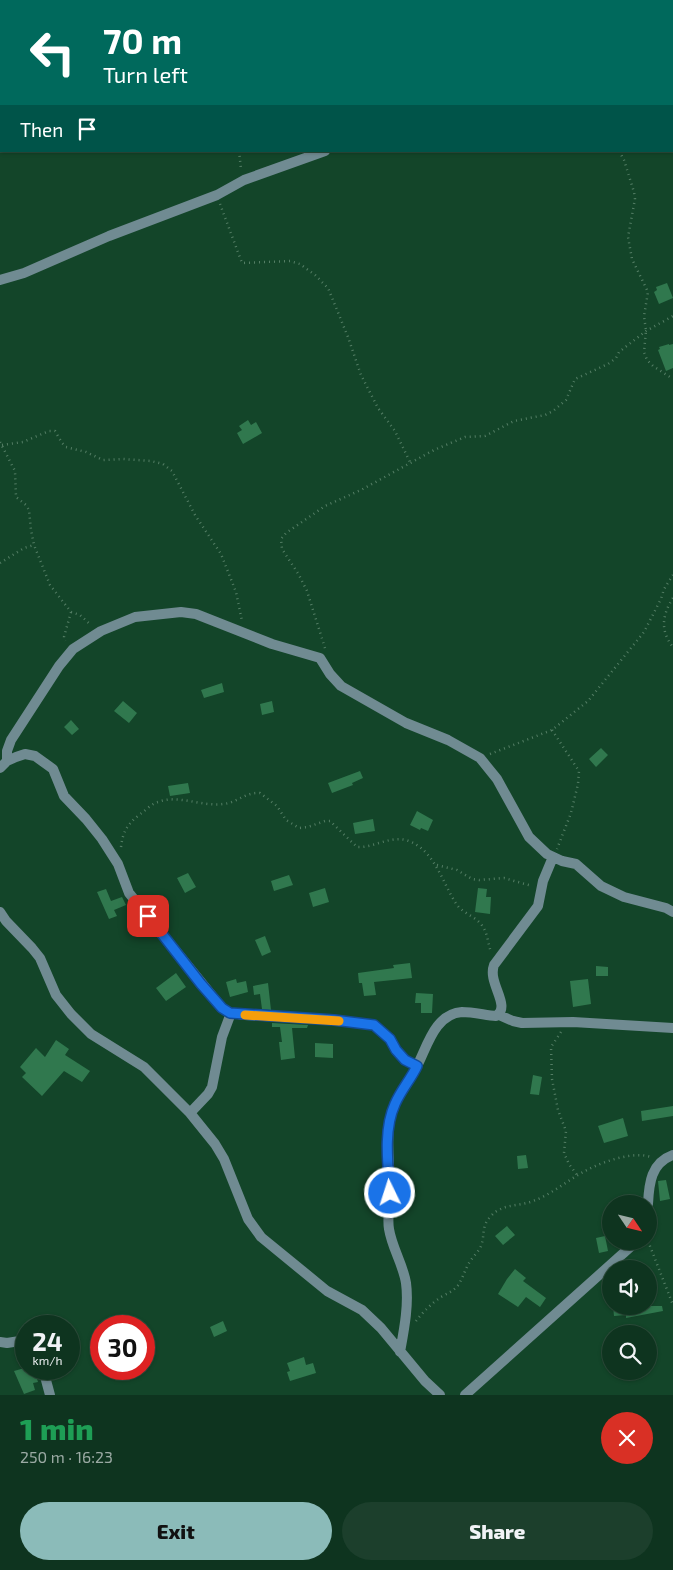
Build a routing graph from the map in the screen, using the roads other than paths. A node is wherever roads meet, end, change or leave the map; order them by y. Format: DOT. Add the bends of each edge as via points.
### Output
graph roads {
  1 [pos="322,152"];
  2 [pos="0,280"];
  3 [pos="3,764"];
  4 [pos="553,857"];
  5 [pos="0,912"];
  6 [pos="673,912"];
  7 [pos="230,1013"];
  8 [pos="499,1015"];
  9 [pos="673,1028"];
  10 [pos="417,1066"];
  11 [pos="190,1113"];
  12 [pos="673,1155"];
  13 [pos="649,1195"];
  14 [pos="627,1250"];
  15 [pos="0,1342"];
  16 [pos="15,1342"];
  17 [pos="400,1352"];
  18 [pos="46,1380"];
  19 [pos="50,1395"];
  20 [pos="440,1395"];
  21 [pos="465,1395"];
  1 -- 2 [label="street" via="244,180 217,196"];
  3 -- 4 [label="street" via="11,740 73,649 101,631 135,617 181,612 196,614 272,644 320,658 334,680 346,689 406,723 448,740 480,758 497,780 529,838"];
  3 -- 7 [label="street" via="25,754 47,764 64,796 97,832 118,864 129,892 201,984"];
  4 -- 6 [label="street" via="576,864 601,886 624,897"];
  4 -- 8 [label="street" via="538,906 494,965 492,978 503,1006"];
  5 -- 11 [label="street" via="40,958 56,995 71,1014 91,1034 144,1067"];
  7 -- 10 [label="street" via="374,1025 390,1039 405,1060"];
  7 -- 11 [label="street" via="212,1087"];
  8 -- 9 [label="street" via="522,1023 573,1022"];
  8 -- 10 [label="street" via="463,1012 450,1015 432,1035"];
  10 -- 17 [label="street" via="394,1105 388,1148 389,1229 403,1269 407,1294"];
  11 -- 17 [label="street" via="224,1159 248,1219 261,1237 327,1291 362,1310"];
  12 -- 13 [label="street" via="662,1160 655,1169"];
  14 -- 21 [label="street"];
  15 -- 16 [label="street"];
  17 -- 20 [label="street"];
  18 -- 19 [label="street"];
}
